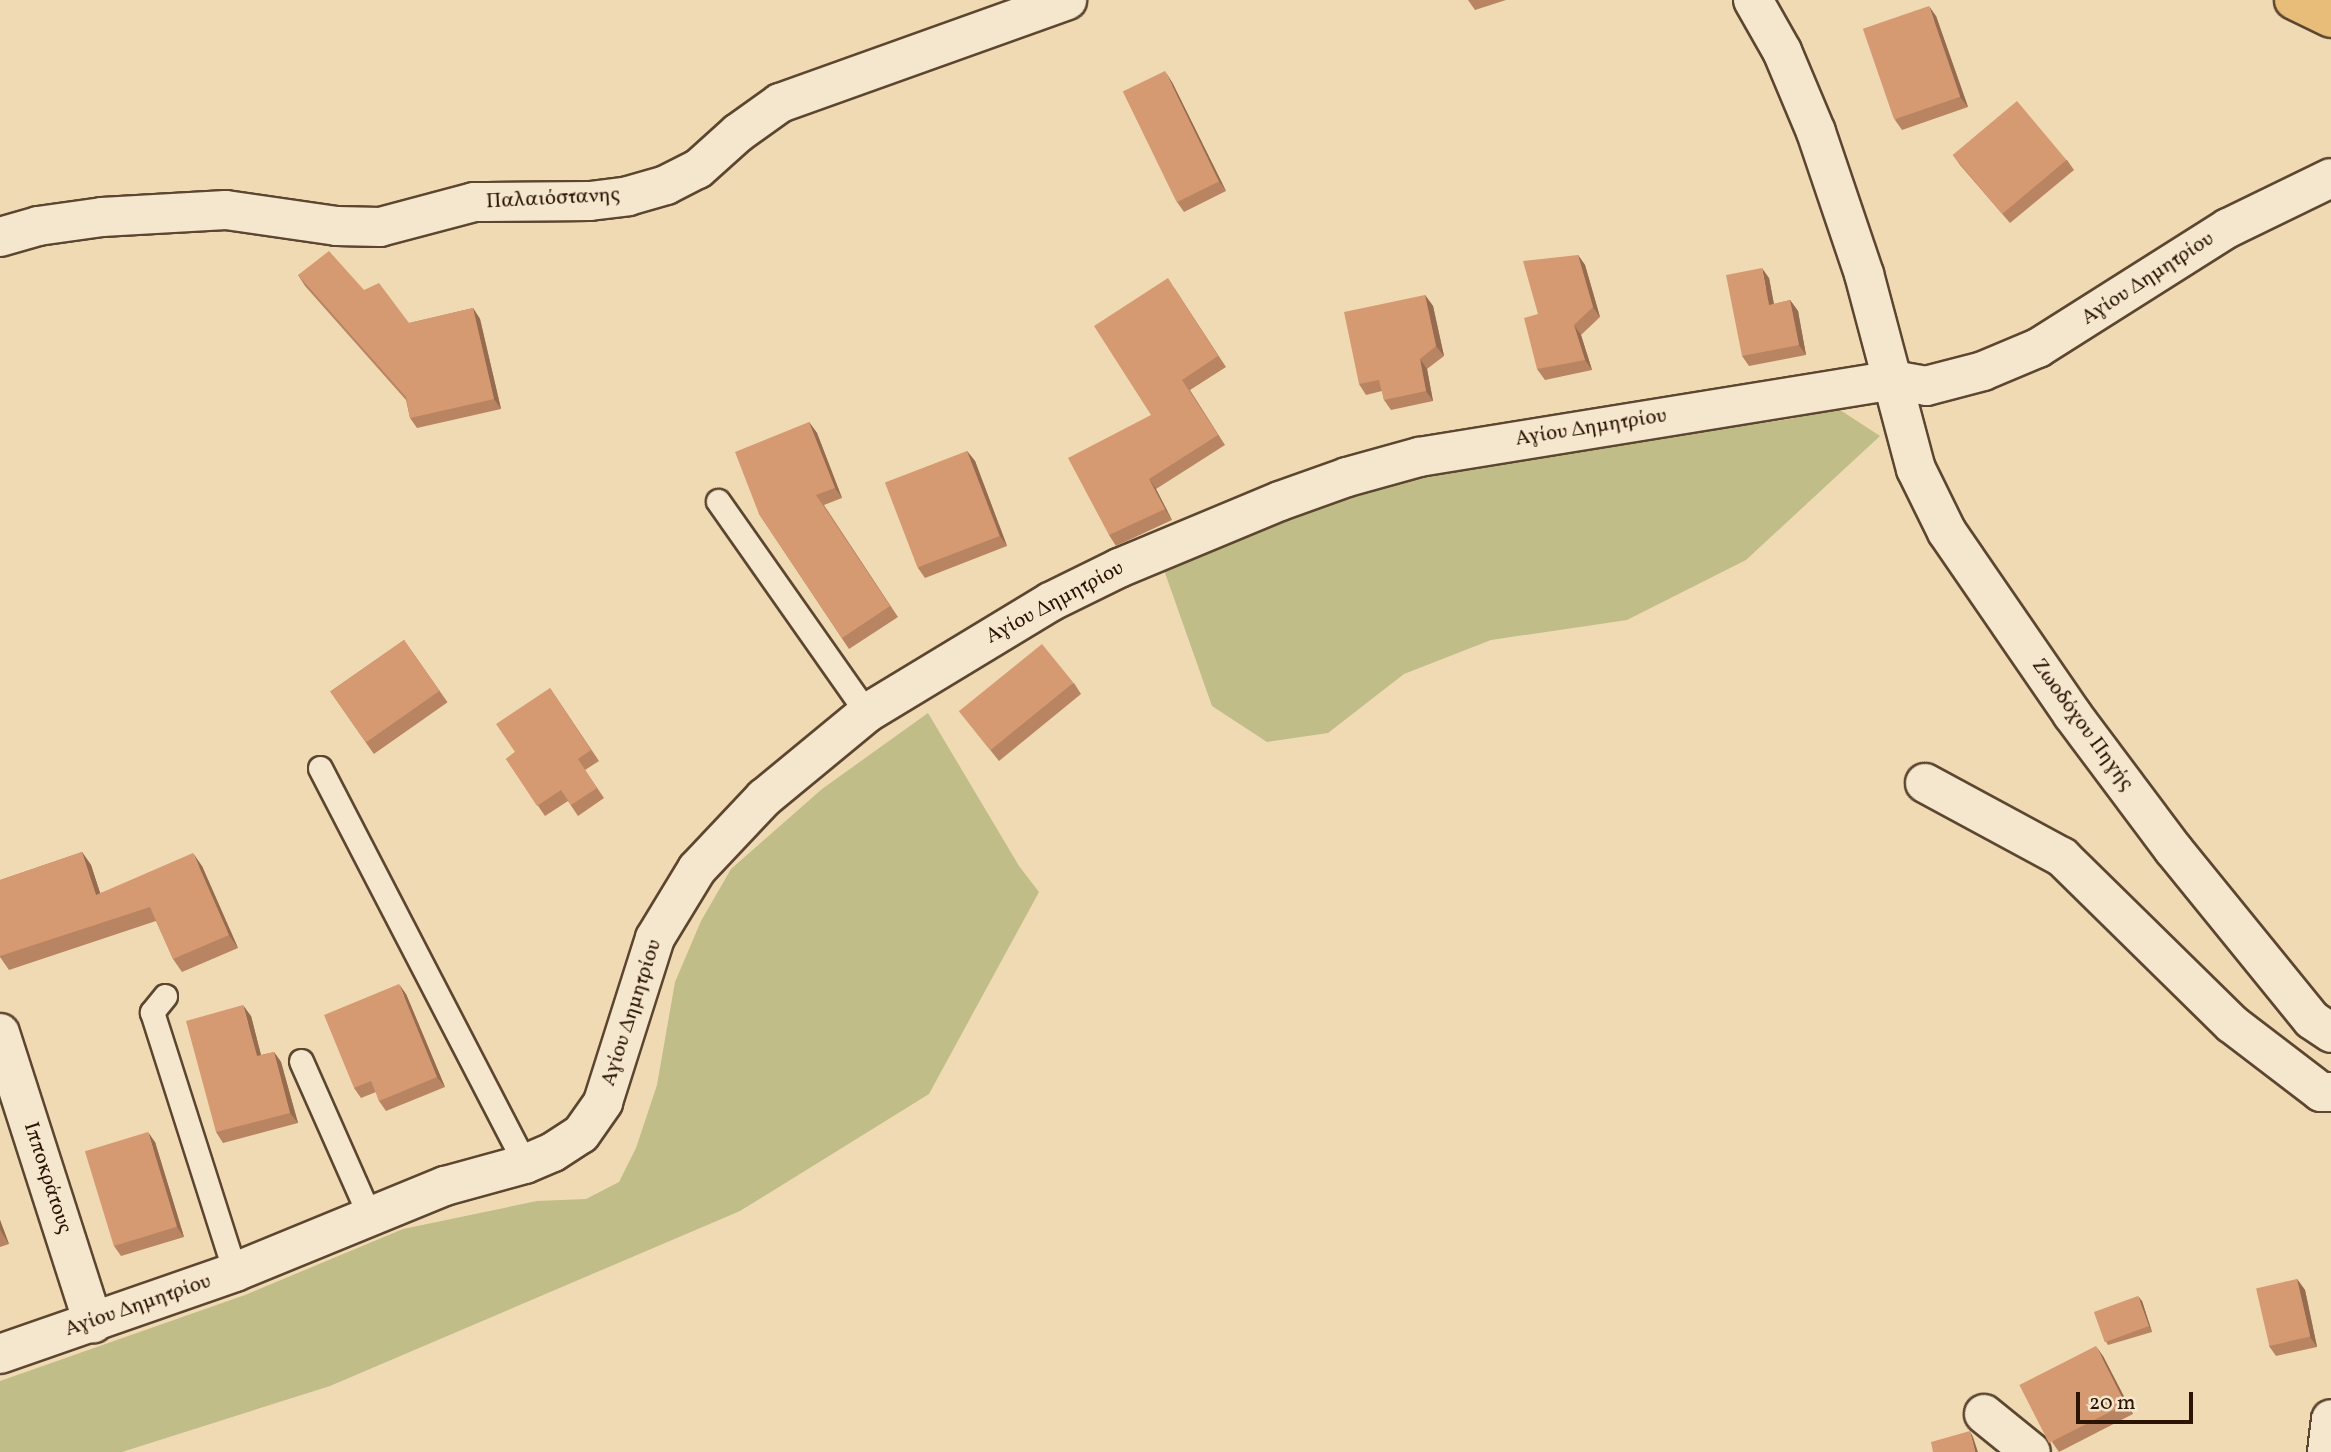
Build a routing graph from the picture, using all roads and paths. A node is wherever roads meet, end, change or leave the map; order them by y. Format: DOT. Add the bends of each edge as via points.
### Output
graph roads {
  1 [pos="1067,0"];
  2 [pos="1753,0"];
  3 [pos="2294,0"];
  4 [pos="2331,18"];
  5 [pos="2331,178"];
  6 [pos="0,237"];
  7 [pos="1893,380"];
  8 [pos="718,501"];
  9 [pos="867,713"];
  10 [pos="320,768"];
  11 [pos="1925,783"];
  12 [pos="165,996"];
  13 [pos="0,1033"];
  14 [pos="2331,1033"];
  15 [pos="300,1061"];
  16 [pos="2331,1092"];
  17 [pos="525,1164"];
  18 [pos="370,1217"];
  19 [pos="235,1272"];
  20 [pos="93,1323"];
  21 [pos="0,1354"];
  22 [pos="1984,1414"];
  23 [pos="2331,1419"];
  24 [pos="2031,1452"];
  25 [pos="2327,1452"];
  1 -- 6 [label="street, Παλαιόστανης" via="780,103 698,169 628,196 590,201 474,202 380,227 337,226 226,210 102,216"];
  2 -- 7 [label="street, Ζωοδόχου Πηγής" via="1782,51 1816,132 1864,274"];
  3 -- 4 [label="highway"];
  5 -- 7 [label="street, Αγίου Δημητρίου" via="2228,228 2038,348 1983,371 1926,386"];
  7 -- 9 [label="street, Αγίου Δημητρίου" via="1496,443 1347,477 1108,574 1016,622"];
  7 -- 14 [label="street, Ζωοδόχου Πηγής" via="1925,491 1988,593 2173,849 2312,1020"];
  8 -- 9 [label="lane"];
  9 -- 17 [label="street, Αγίου Δημητρίου" via="764,798 697,869 655,938 594,1120 582,1134"];
  10 -- 17 [label="lane"];
  11 -- 16 [label="street" via="2062,857 2232,1024 2321,1092"];
  12 -- 19 [label="lane" via="152,1012"];
  13 -- 20 [label="street, Ιπποκράτους"];
  15 -- 18 [label="lane"];
  17 -- 18 [label="street, Αγίου Δημητρίου" via="445,1186"];
  18 -- 19 [label="street, Αγίου Δημητρίου"];
  19 -- 20 [label="street, Αγίου Δημητρίου"];
  20 -- 21 [label="street, Αγίου Δημητρίου"];
  22 -- 24 [label="street"];
  23 -- 25 [label="street"];
}
